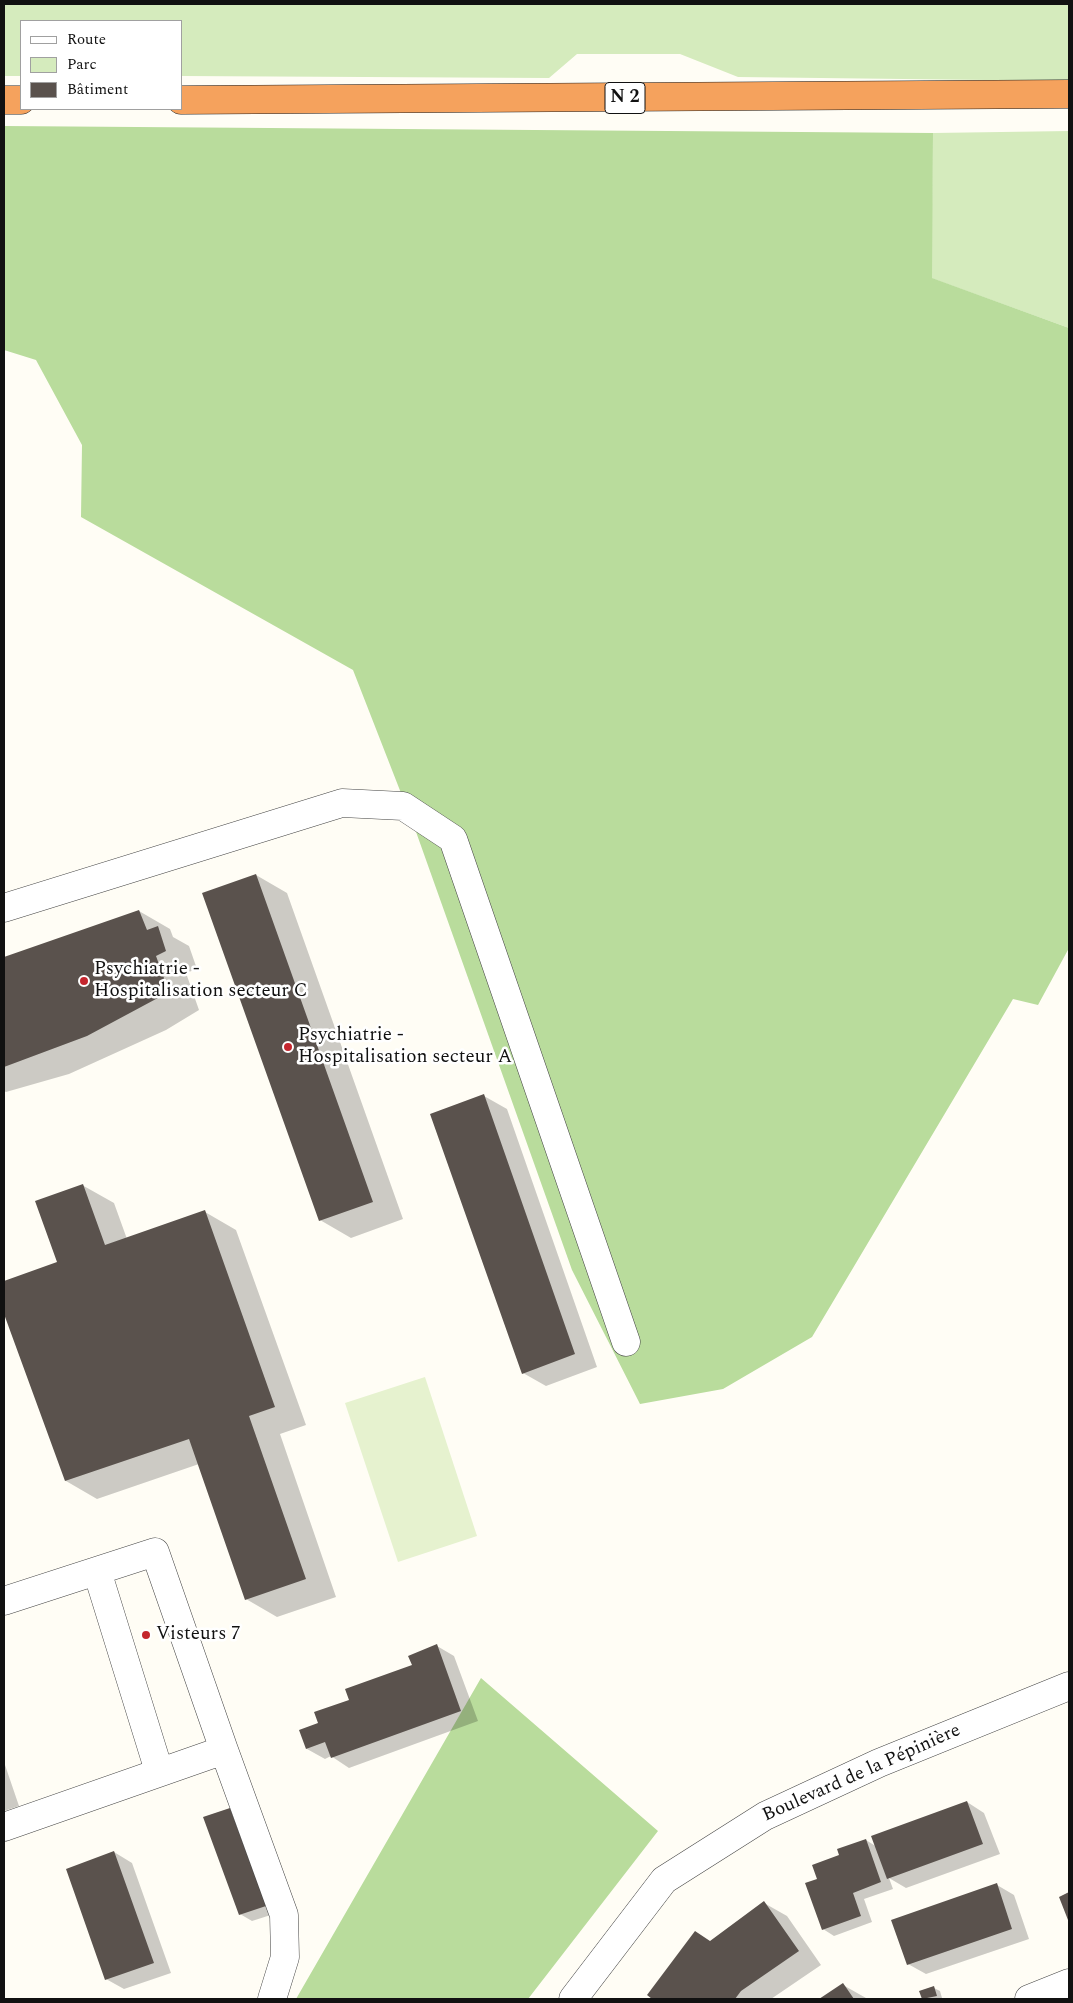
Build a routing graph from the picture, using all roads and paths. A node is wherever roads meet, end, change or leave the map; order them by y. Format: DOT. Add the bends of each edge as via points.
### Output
graph roads {
  1 [pos="1069,94"];
  2 [pos="4,100"];
  3 [pos="20,100"];
  4 [pos="182,100"];
  5 [pos="4,908"];
  6 [pos="626,1342"];
  7 [pos="97,1571"];
  8 [pos="4,1601"];
  9 [pos="1069,1686"];
  10 [pos="224,1750"];
  11 [pos="159,1771"];
  12 [pos="4,1827"];
  13 [pos="1069,1984"];
  14 [pos="272,1999"];
  15 [pos="573,1999"];
  16 [pos="1029,1999"];
  1 -- 4 [label="highway, N 2"];
  2 -- 3 [label="highway"];
  5 -- 6 [label="street" via="342,803 403,806 453,839"];
  7 -- 8 [label="street"];
  7 -- 10 [label="street" via="155,1552"];
  7 -- 11 [label="street"];
  9 -- 15 [label="street, Boulevard de la Pépinière" via="879,1762 756,1822 664,1880"];
  10 -- 11 [label="street"];
  10 -- 14 [label="street" via="284,1915 285,1957"];
  11 -- 12 [label="street"];
  13 -- 16 [label="street"];
}
